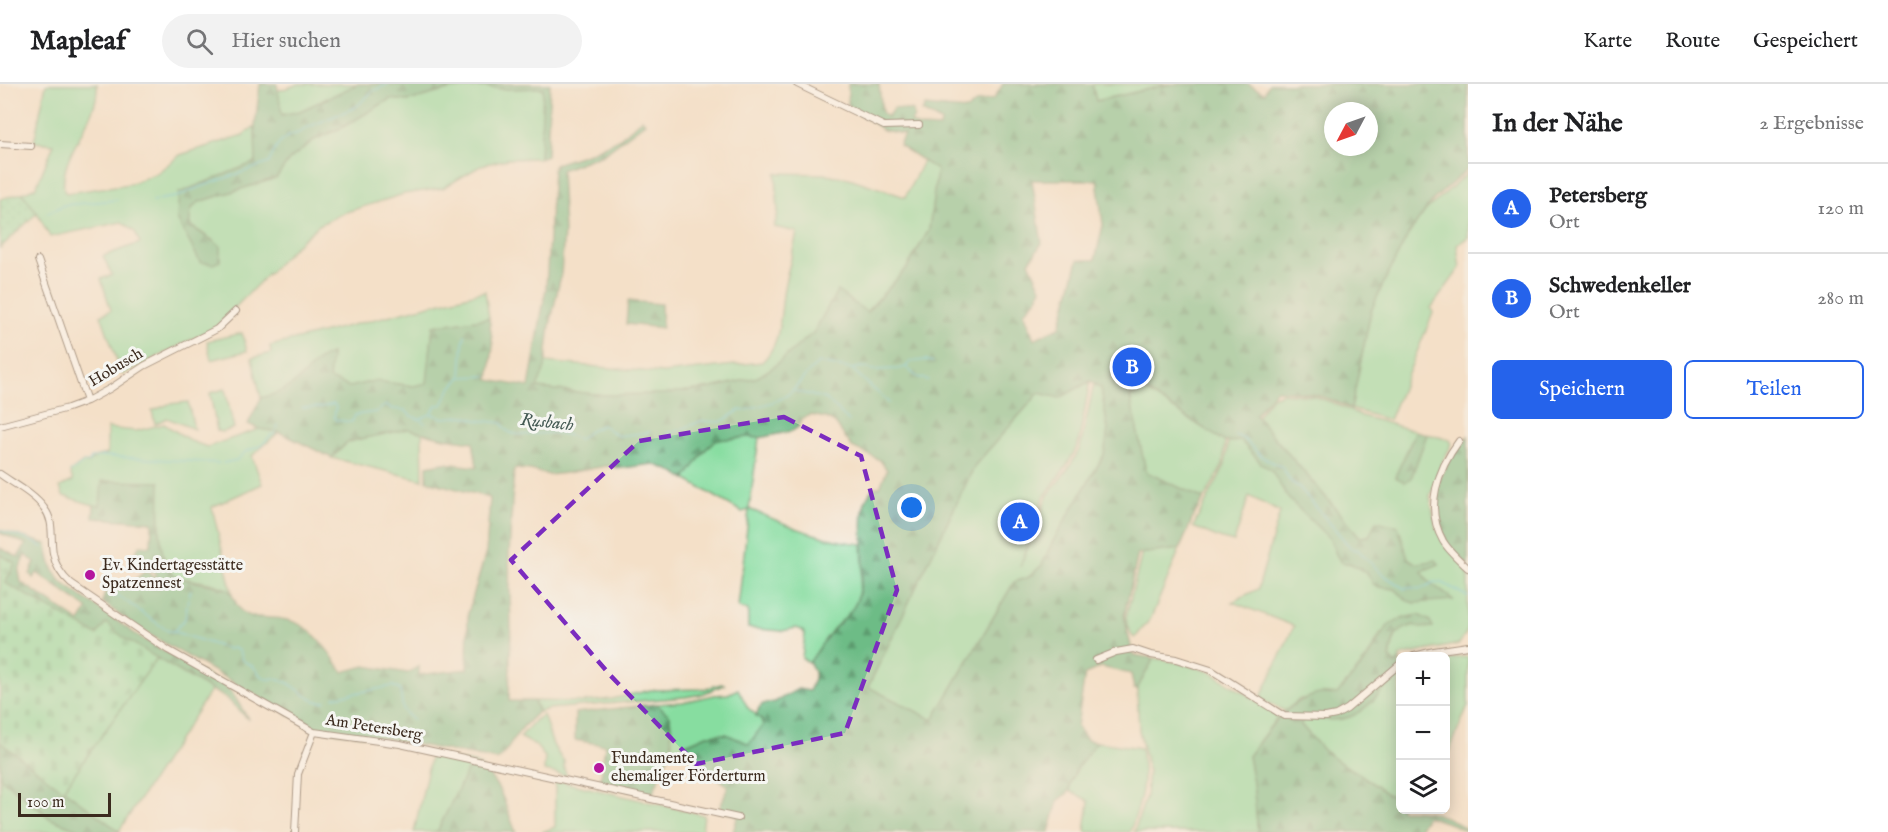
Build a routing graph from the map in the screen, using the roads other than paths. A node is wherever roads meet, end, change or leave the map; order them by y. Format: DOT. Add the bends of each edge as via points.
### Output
graph roads {
  1 [pos="796,84"];
  2 [pos="919,125"];
  3 [pos="0,144"];
  4 [pos="31,146"];
  5 [pos="38,260"];
  6 [pos="236,311"];
  7 [pos="87,401"];
  8 [pos="0,426"];
  9 [pos="1459,441"];
  10 [pos="0,474"];
  11 [pos="1468,568"];
  12 [pos="1468,646"];
  13 [pos="1431,652"];
  14 [pos="1096,660"];
  15 [pos="1396,668"];
  16 [pos="314,732"];
  17 [pos="738,818"];
  18 [pos="295,832"];
  1 -- 2 [label="street" via="884,126"];
  3 -- 4 [label="street"];
  5 -- 7 [label="street"];
  6 -- 7 [label="street, Hobusch" via="217,329 144,366"];
  7 -- 8 [label="street, Hobusch"];
  9 -- 11 [label="street" via="1436,485 1435,516 1443,542"];
  10 -- 16 [label="street, Am Petersberg" via="44,507 50,518 54,560 71,584 168,650"];
  12 -- 13 [label="street"];
  14 -- 15 [label="street" via="1133,649 1176,659 1211,670 1284,716 1336,715"];
  16 -- 17 [label="street, Am Petersberg" via="400,744"];
  16 -- 18 [label="street" via="298,774"];
}
